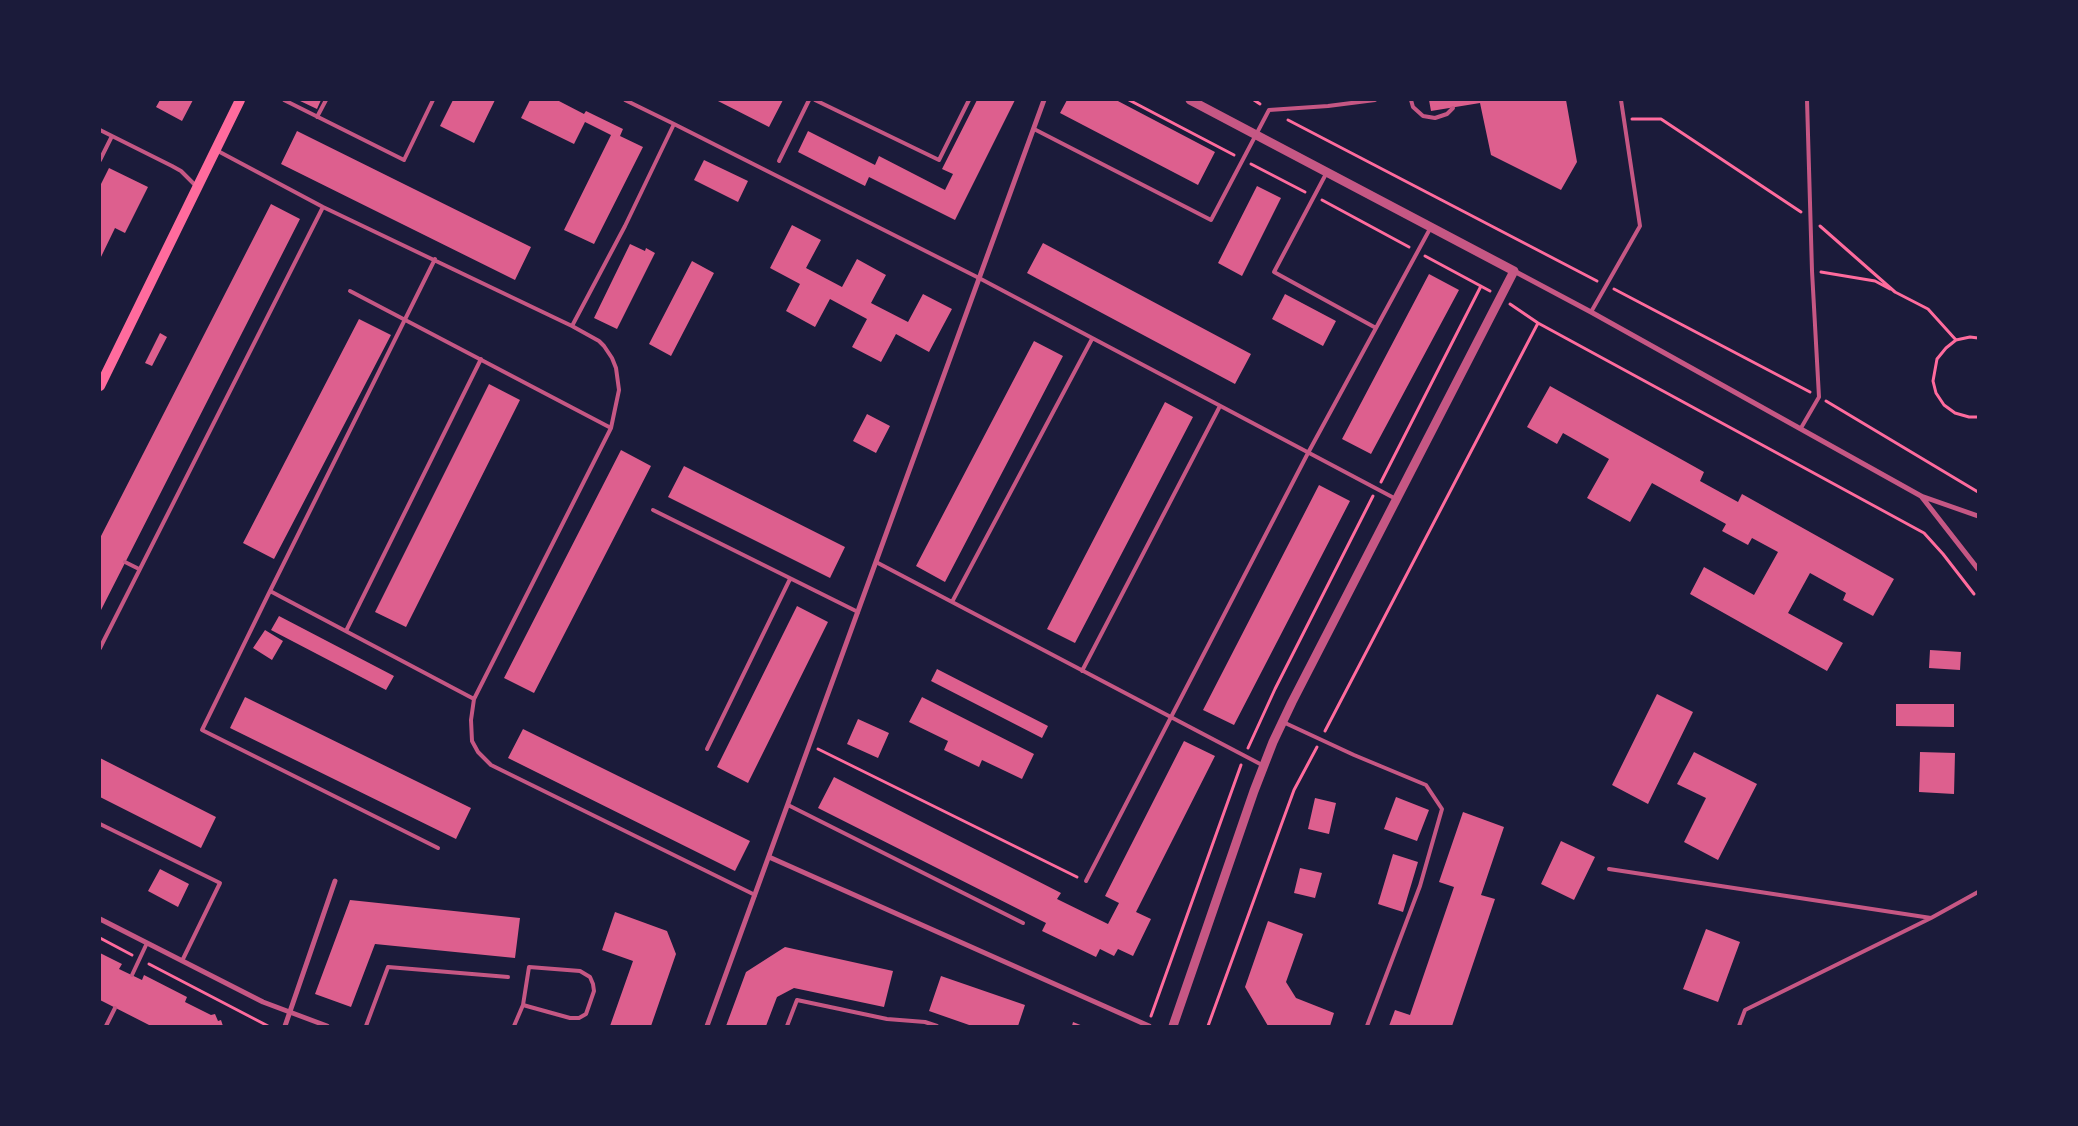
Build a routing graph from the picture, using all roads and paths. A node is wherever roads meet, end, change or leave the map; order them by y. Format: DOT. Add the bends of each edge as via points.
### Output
graph roads {
  1 [pos="240,100"];
  2 [pos="284,100"];
  3 [pos="326,100"];
  4 [pos="433,100"];
  5 [pos="625,100"];
  6 [pos="809,100"];
  7 [pos="815,100"];
  8 [pos="969,100"];
  9 [pos="1044,100"];
  10 [pos="1129,100"];
  11 [pos="1190,100"];
  12 [pos="1254,100"];
  13 [pos="1375,100"];
  14 [pos="1411,100"];
  15 [pos="1622,100"];
  16 [pos="1807,100"];
  17 [pos="1338,103"];
  18 [pos="1453,108"];
  19 [pos="1269,110"];
  20 [pos="317,117"];
  21 [pos="1624,119"];
  22 [pos="674,124"];
  23 [pos="1034,129"];
  24 [pos="100,130"];
  25 [pos="1256,135"];
  26 [pos="112,136"];
  27 [pos="216,150"];
  28 [pos="100,160"];
  29 [pos="1243,160"];
  30 [pos="779,161"];
  31 [pos="1328,172"];
  32 [pos="197,188"];
  33 [pos="1314,197"];
  34 [pos="323,206"];
  35 [pos="1811,218"];
  36 [pos="1430,227"];
  37 [pos="1417,252"];
  38 [pos="435,259"];
  39 [pos="1514,271"];
  40 [pos="1812,271"];
  41 [pos="979,278"];
  42 [pos="1606,286"];
  43 [pos="350,291"];
  44 [pos="1895,292"];
  45 [pos="1500,298"];
  46 [pos="1591,312"];
  47 [pos="405,320"];
  48 [pos="1538,323"];
  49 [pos="572,326"];
  50 [pos="1376,328"];
  51 [pos="1978,338"];
  52 [pos="1092,339"];
  53 [pos="1956,340"];
  54 [pos="481,359"];
  55 [pos="100,386"];
  56 [pos="1819,396"];
  57 [pos="1220,406"];
  58 [pos="1978,417"];
  59 [pos="611,428"];
  60 [pos="1801,428"];
  61 [pos="1308,453"];
  62 [pos="1978,492"];
  63 [pos="1921,496"];
  64 [pos="1396,499"];
  65 [pos="652,510"];
  66 [pos="1978,516"];
  67 [pos="125,562"];
  68 [pos="876,562"];
  69 [pos="139,569"];
  70 [pos="1978,569"];
  71 [pos="790,578"];
  72 [pos="270,591"];
  73 [pos="1974,594"];
  74 [pos="952,602"];
  75 [pos="858,612"];
  76 [pos="346,631"];
  77 [pos="100,648"];
  78 [pos="1082,671"];
  79 [pos="474,699"];
  80 [pos="1170,717"];
  81 [pos="1283,722"];
  82 [pos="1321,739"];
  83 [pos="810,745"];
  84 [pos="707,749"];
  85 [pos="1264,766"];
  86 [pos="788,805"];
  87 [pos="100,824"];
  88 [pos="438,848"];
  89 [pos="769,858"];
  90 [pos="1609,870"];
  91 [pos="335,881"];
  92 [pos="1086,881"];
  93 [pos="1978,892"];
  94 [pos="755,895"];
  95 [pos="1931,918"];
  96 [pos="100,919"];
  97 [pos="1022,923"];
  98 [pos="100,938"];
  99 [pos="147,943"];
  100 [pos="135,956"];
  101 [pos="144,961"];
  102 [pos="182,961"];
  103 [pos="132,975"];
  104 [pos="508,977"];
  105 [pos="523,1005"];
  106 [pos="115,1008"];
  107 [pos="290,1014"];
  108 [pos="106,1026"];
  109 [pos="268,1026"];
  110 [pos="285,1026"];
  111 [pos="327,1026"];
  112 [pos="366,1026"];
  113 [pos="514,1026"];
  114 [pos="707,1026"];
  115 [pos="788,1026"];
  116 [pos="937,1026"];
  117 [pos="1149,1026"];
  118 [pos="1173,1026"];
  119 [pos="1208,1026"];
  120 [pos="1368,1026"];
  121 [pos="1738,1026"];
  1 -- 27 [label="main road"];
  2 -- 20 [label="lane"];
  3 -- 20 [label="lane"];
  4 -- 20 [label="lane" via="404,160"];
  5 -- 22 [label="lane"];
  6 -- 30 [label="lane"];
  7 -- 8 [label="lane" via="939,160"];
  9 -- 23 [label="street"];
  10 -- 29 [label="path"];
  11 -- 25 [label="street"];
  12 -- 19 [label="path"];
  13 -- 17 [label="lane"];
  14 -- 18 [label="lane" via="1413,108 1423,116 1435,118 1448,114"];
  15 -- 21 [label="lane"];
  16 -- 35 [label="lane"];
  17 -- 19 [label="lane"];
  19 -- 25 [label="lane"];
  19 -- 42 [label="path"];
  21 -- 35 [label="path" via="1661,119"];
  21 -- 42 [label="lane" via="1640,226"];
  22 -- 41 [label="lane"];
  22 -- 49 [label="lane"];
  23 -- 29 [label="lane" via="1211,220"];
  23 -- 41 [label="street"];
  24 -- 26 [label="lane"];
  25 -- 29 [label="lane"];
  25 -- 31 [label="street"];
  26 -- 28 [label="lane"];
  26 -- 32 [label="lane" via="181,171"];
  27 -- 32 [label="main road"];
  27 -- 34 [label="lane"];
  29 -- 33 [label="path"];
  31 -- 33 [label="lane"];
  31 -- 36 [label="street"];
  32 -- 55 [label="main road"];
  33 -- 37 [label="path"];
  33 -- 50 [label="lane" via="1274,272"];
  34 -- 38 [label="lane"];
  34 -- 69 [label="lane"];
  35 -- 40 [label="lane"];
  35 -- 44 [label="path"];
  36 -- 37 [label="lane"];
  36 -- 39 [label="street"];
  37 -- 45 [label="path"];
  37 -- 50 [label="lane"];
  38 -- 47 [label="lane"];
  38 -- 49 [label="lane"];
  39 -- 45 [label="street"];
  39 -- 46 [label="street"];
  40 -- 44 [label="path" via="1875,281"];
  40 -- 56 [label="lane"];
  41 -- 52 [label="lane"];
  41 -- 68 [label="street"];
  42 -- 46 [label="lane"];
  42 -- 56 [label="path"];
  43 -- 47 [label="lane"];
  44 -- 53 [label="path" via="1928,309"];
  45 -- 48 [label="path"];
  45 -- 64 [label="street"];
  46 -- 60 [label="street"];
  47 -- 54 [label="lane"];
  47 -- 72 [label="lane"];
  48 -- 73 [label="path" via="1924,533"];
  48 -- 82 [label="path"];
  49 -- 59 [label="lane" via="600,341 612,358 619,390"];
  50 -- 61 [label="lane"];
  51 -- 53 [label="path"];
  52 -- 57 [label="lane"];
  52 -- 74 [label="lane"];
  53 -- 58 [label="path" via="1934,366 1936,393 1955,413"];
  54 -- 59 [label="lane"];
  54 -- 76 [label="lane"];
  56 -- 60 [label="lane"];
  56 -- 62 [label="path"];
  57 -- 61 [label="lane"];
  57 -- 78 [label="lane"];
  59 -- 79 [label="lane"];
  60 -- 63 [label="street"];
  61 -- 64 [label="lane"];
  61 -- 80 [label="lane"];
  63 -- 66 [label="street"];
  63 -- 70 [label="street"];
  64 -- 81 [label="street"];
  65 -- 71 [label="lane"];
  67 -- 69 [label="lane"];
  68 -- 74 [label="lane"];
  68 -- 75 [label="street"];
  69 -- 77 [label="lane"];
  71 -- 75 [label="lane"];
  71 -- 84 [label="lane"];
  72 -- 76 [label="lane"];
  72 -- 88 [label="lane" via="202,730"];
  74 -- 78 [label="lane"];
  75 -- 83 [label="street"];
  76 -- 79 [label="lane"];
  78 -- 80 [label="lane"];
  79 -- 94 [label="lane" via="470,720 472,741 491,764"];
  80 -- 85 [label="lane"];
  80 -- 92 [label="lane"];
  81 -- 82 [label="lane"];
  81 -- 85 [label="street"];
  82 -- 119 [label="path" via="1282,820"];
  82 -- 120 [label="lane" via="1426,785 1442,809 1420,886"];
  83 -- 86 [label="street"];
  83 -- 92 [label="path"];
  85 -- 118 [label="street"];
  86 -- 89 [label="street"];
  86 -- 97 [label="lane"];
  87 -- 102 [label="lane" via="220,883"];
  89 -- 94 [label="street"];
  89 -- 117 [label="street"];
  90 -- 95 [label="lane"];
  91 -- 107 [label="street"];
  93 -- 95 [label="lane"];
  94 -- 114 [label="street"];
  95 -- 121 [label="lane" via="1745,1010"];
  96 -- 99 [label="street"];
  98 -- 100 [label="path"];
  99 -- 102 [label="street"];
  99 -- 103 [label="lane"];
  101 -- 109 [label="path"];
  102 -- 107 [label="street"];
  104 -- 112 [label="lane" via="388,967"];
  105 -- 105 [label="lane" via="579,1018 586,1014 594,991 593,984 590,977 580,971 529,967"];
  105 -- 113 [label="lane"];
  106 -- 108 [label="lane"];
  107 -- 110 [label="street"];
  107 -- 111 [label="street"];
  115 -- 116 [label="lane" via="797,1000"];
}
